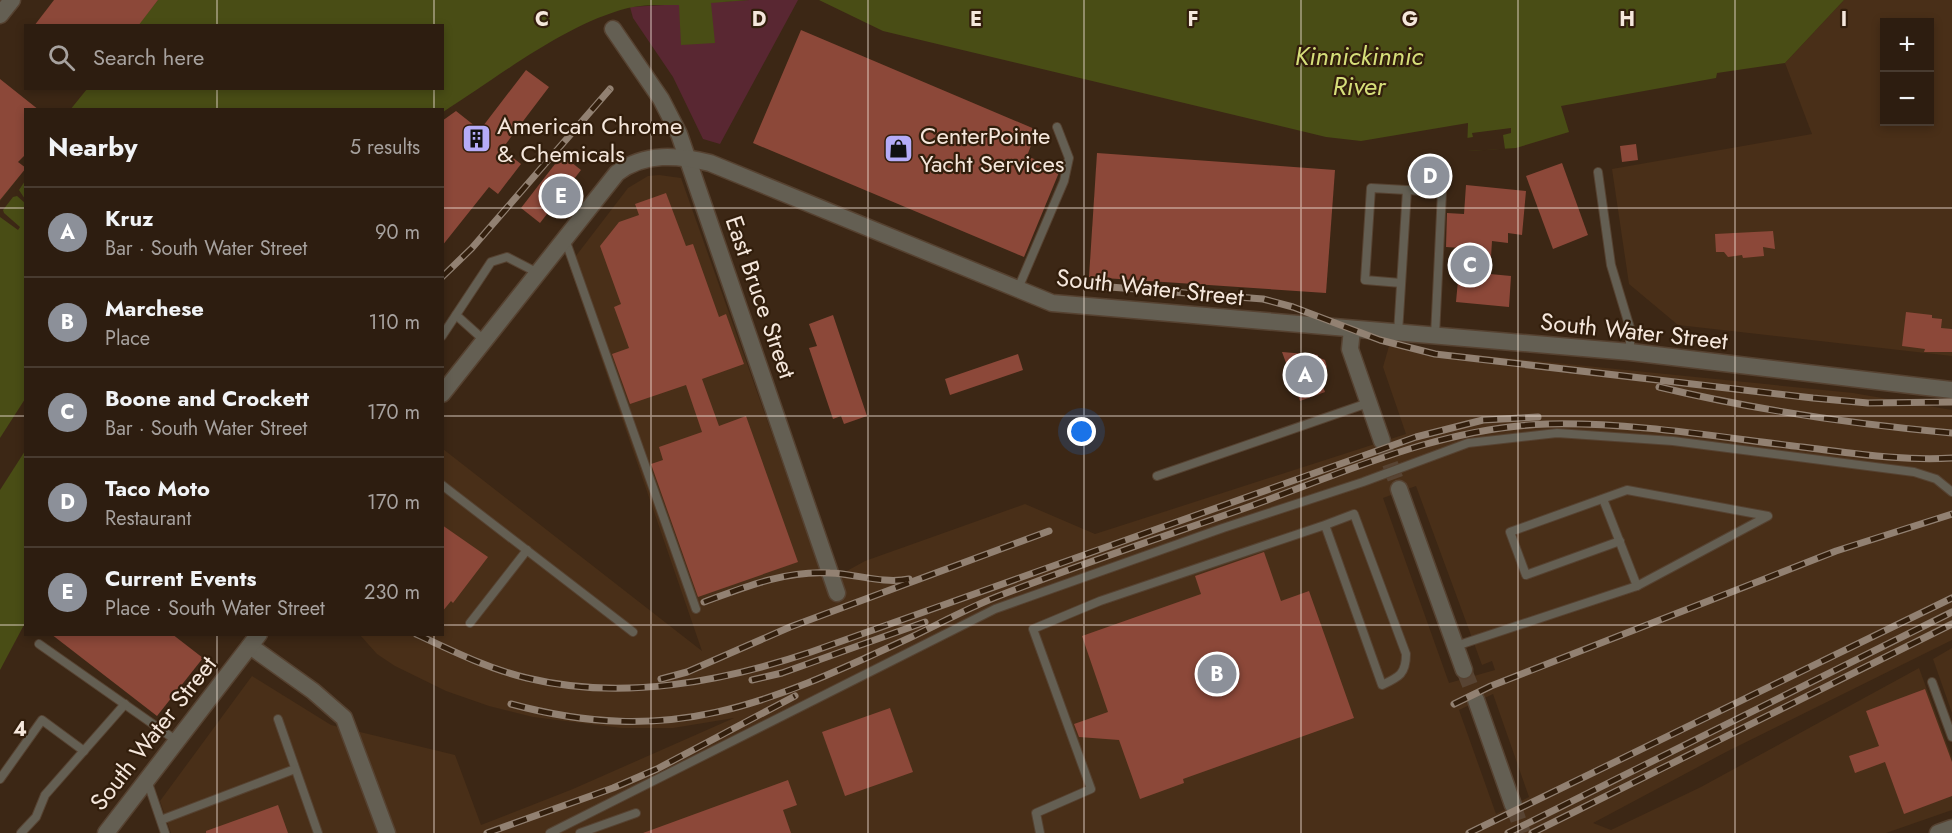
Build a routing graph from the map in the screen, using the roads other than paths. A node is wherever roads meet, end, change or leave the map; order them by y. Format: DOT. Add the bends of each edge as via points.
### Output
graph roads {
  1 [pos="12,0"];
  2 [pos="0,15"];
  3 [pos="613,29"];
  4 [pos="1057,126"];
  5 [pos="689,159"];
  6 [pos="1598,172"];
  7 [pos="1407,190"];
  8 [pos="565,239"];
  9 [pos="537,273"];
  10 [pos="1401,283"];
  11 [pos="1017,291"];
  12 [pos="456,315"];
  13 [pos="1352,329"];
  14 [pos="444,333"];
  15 [pos="1398,333"];
  16 [pos="1434,336"];
  17 [pos="485,340"];
  18 [pos="1630,352"];
  19 [pos="1952,390"];
  20 [pos="444,393"];
  21 [pos="1368,403"];
  22 [pos="1382,441"];
  23 [pos="1157,476"];
  24 [pos="444,487"];
  25 [pos="1399,489"];
  26 [pos="1952,492"];
  27 [pos="1604,498"];
  28 [pos="1325,525"];
  29 [pos="1620,541"];
  30 [pos="527,550"];
  31 [pos="1637,586"];
  32 [pos="837,593"];
  33 [pos="696,609"];
  34 [pos="470,623"];
  35 [pos="633,632"];
  36 [pos="255,640"];
  37 [pos="39,644"];
  38 [pos="1456,646"];
  39 [pos="1464,670"];
  40 [pos="1932,682"];
  41 [pos="1476,700"];
  42 [pos="125,704"];
  43 [pos="278,719"];
  44 [pos="1952,737"];
  45 [pos="177,741"];
  46 [pos="84,751"];
  47 [pos="296,769"];
  48 [pos="0,779"];
  49 [pos="147,780"];
  50 [pos="1513,805"];
  51 [pos="636,813"];
  52 [pos="161,820"];
  53 [pos="1952,828"];
  54 [pos="21,833"];
  55 [pos="106,833"];
  56 [pos="165,833"];
  57 [pos="318,833"];
  58 [pos="387,833"];
  59 [pos="550,833"];
  60 [pos="580,833"];
  61 [pos="1040,833"];
  62 [pos="1938,833"];
  1 -- 2 [label="street"];
  3 -- 5 [label="street, East Bruce Street" via="661,99"];
  4 -- 11 [label="lane" via="1069,158 1064,181"];
  5 -- 8 [label="street, South Water Street" via="644,158 625,167"];
  5 -- 11 [label="street, South Water Street" via="711,163"];
  5 -- 32 [label="street, East Bruce Street"];
  6 -- 18 [label="lane" via="1611,265 1630,328"];
  7 -- 10 [label="lane"];
  7 -- 10 [label="lane" via="1371,188 1365,280"];
  7 -- 16 [label="lane" via="1442,192"];
  8 -- 9 [label="street, South Water Street"];
  8 -- 33 [label="lane"];
  9 -- 12 [label="lane" via="507,257 491,262"];
  9 -- 17 [label="street, South Water Street"];
  10 -- 15 [label="lane"];
  11 -- 13 [label="street, South Water Street" via="1073,307"];
  12 -- 14 [label="lane"];
  12 -- 17 [label="lane"];
  13 -- 15 [label="street, South Water Street"];
  13 -- 21 [label="street" via="1350,350"];
  15 -- 16 [label="street, South Water Street"];
  16 -- 18 [label="street, South Water Street"];
  17 -- 20 [label="street, South Water Street"];
  18 -- 19 [label="street, South Water Street"];
  21 -- 22 [label="street"];
  21 -- 23 [label="lane"];
  24 -- 30 [label="lane"];
  25 -- 38 [label="street"];
  26 -- 59 [label="lane" via="1936,479 1914,472 1673,441 1557,433 1468,443 994,609"];
  27 -- 29 [label="lane"];
  27 -- 29 [label="lane" via="1510,532 1526,575"];
  27 -- 31 [label="lane" via="1627,490 1768,516"];
  28 -- 28 [label="lane" via="1382,685 1401,677 1406,654 1354,514"];
  28 -- 61 [label="lane" via="1100,601 1033,628 1091,789 1036,813"];
  29 -- 31 [label="lane"];
  30 -- 34 [label="lane"];
  30 -- 35 [label="lane"];
  31 -- 38 [label="lane"];
  36 -- 45 [label="street, South Water Street"];
  36 -- 58 [label="street" via="335,708 352,733"];
  37 -- 42 [label="lane"];
  38 -- 39 [label="street"];
  40 -- 44 [label="lane"];
  41 -- 50 [label="street"];
  42 -- 45 [label="lane"];
  42 -- 46 [label="lane"];
  43 -- 47 [label="lane"];
  45 -- 49 [label="street, South Water Street"];
  46 -- 48 [label="lane" via="42,720"];
  46 -- 54 [label="lane" via="45,795 36,817"];
  47 -- 52 [label="lane"];
  47 -- 57 [label="lane"];
  49 -- 52 [label="lane"];
  49 -- 55 [label="street, South Water Street"];
  51 -- 60 [label="lane"];
  52 -- 56 [label="lane"];
  53 -- 62 [label="street"];
}
